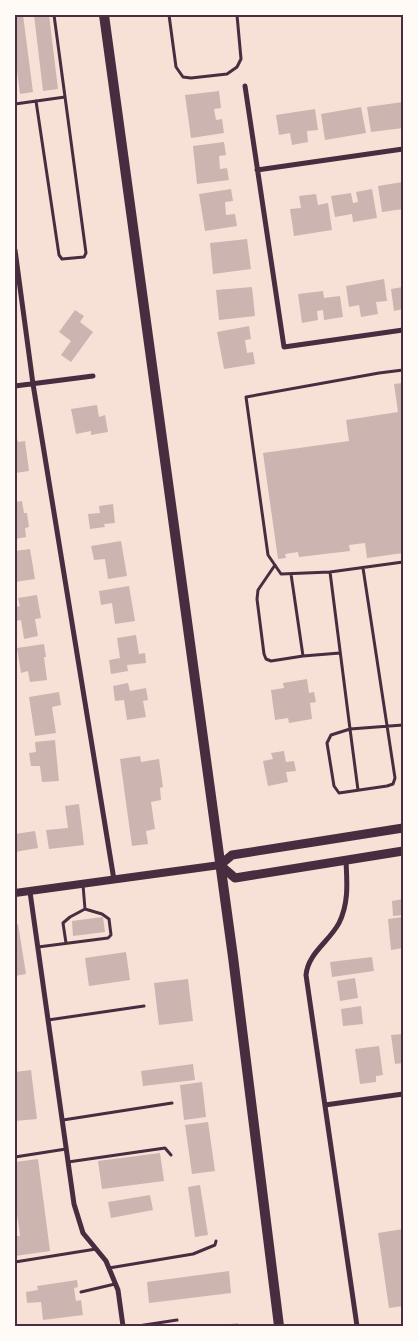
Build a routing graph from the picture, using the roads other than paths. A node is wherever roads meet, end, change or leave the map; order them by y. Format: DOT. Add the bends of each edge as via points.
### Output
graph roads {
  1 [pos="54,15"];
  2 [pos="104,15"];
  3 [pos="169,15"];
  4 [pos="236,15"];
  5 [pos="245,86"];
  6 [pos="65,97"];
  7 [pos="36,101"];
  8 [pos="15,104"];
  9 [pos="403,149"];
  10 [pos="257,170"];
  11 [pos="15,250"];
  12 [pos="403,330"];
  13 [pos="403,370"];
  14 [pos="93,376"];
  15 [pos="32,384"];
  16 [pos="15,386"];
  17 [pos="403,562"];
  18 [pos="275,565"];
  19 [pos="363,568"];
  20 [pos="330,572"];
  21 [pos="291,574"];
  22 [pos="340,653"];
  23 [pos="303,656"];
  24 [pos="403,725"];
  25 [pos="386,726"];
  26 [pos="350,729"];
  27 [pos="358,790"];
  28 [pos="403,828"];
  29 [pos="403,851"];
  30 [pos="346,861"];
  31 [pos="220,865"];
  32 [pos="114,880"];
  33 [pos="82,885"];
  34 [pos="30,892"];
  35 [pos="15,893"];
  36 [pos="85,909"];
  37 [pos="66,944"];
  38 [pos="38,947"];
  39 [pos="144,1006"];
  40 [pos="48,1020"];
  41 [pos="403,1094"];
  42 [pos="172,1103"];
  43 [pos="325,1105"];
  44 [pos="62,1120"];
  45 [pos="66,1149"];
  46 [pos="171,1156"];
  47 [pos="15,1157"];
  48 [pos="68,1162"];
  49 [pos="216,1241"];
  50 [pos="96,1248"];
  51 [pos="15,1262"];
  52 [pos="109,1268"];
  53 [pos="116,1284"];
  54 [pos="81,1292"];
  55 [pos="177,1320"];
  56 [pos="123,1326"];
  57 [pos="138,1326"];
  58 [pos="279,1326"];
  59 [pos="357,1326"];
  1 -- 6 [label="lane"];
  2 -- 31 [label="highway"];
  3 -- 4 [label="lane" via="176,67 183,77 191,78 227,74 237,67 241,59"];
  5 -- 10 [label="street"];
  6 -- 7 [label="lane"];
  6 -- 7 [label="lane" via="84,257 62,259 59,256"];
  7 -- 8 [label="lane"];
  9 -- 10 [label="street"];
  10 -- 12 [label="street" via="284,347"];
  11 -- 15 [label="street"];
  13 -- 18 [label="lane" via="246,397 268,555"];
  14 -- 15 [label="street"];
  15 -- 16 [label="street"];
  15 -- 32 [label="street"];
  17 -- 19 [label="lane"];
  18 -- 21 [label="lane" via="281,574"];
  18 -- 23 [label="lane" via="258,590 264,654 271,662"];
  19 -- 20 [label="lane"];
  19 -- 25 [label="lane"];
  20 -- 21 [label="lane"];
  20 -- 22 [label="lane"];
  21 -- 23 [label="lane"];
  22 -- 23 [label="lane"];
  22 -- 26 [label="lane"];
  24 -- 25 [label="lane"];
  25 -- 26 [label="lane"];
  25 -- 27 [label="lane" via="396,778 394,784"];
  26 -- 27 [label="lane"];
  26 -- 27 [label="lane" via="331,736 327,743 334,786 339,792"];
  28 -- 31 [label="main road" via="232,855"];
  29 -- 30 [label="main road"];
  30 -- 31 [label="main road" via="235,878"];
  30 -- 43 [label="street" via="348,886 344,910 338,924 307,966"];
  31 -- 32 [label="street"];
  31 -- 58 [label="highway"];
  32 -- 33 [label="street"];
  33 -- 34 [label="street"];
  33 -- 36 [label="lane"];
  34 -- 35 [label="street"];
  34 -- 38 [label="street"];
  36 -- 37 [label="lane" via="63,923"];
  36 -- 37 [label="lane" via="109,919 111,935"];
  37 -- 38 [label="lane"];
  38 -- 40 [label="street"];
  39 -- 40 [label="lane"];
  40 -- 44 [label="street"];
  41 -- 43 [label="street"];
  42 -- 44 [label="lane"];
  43 -- 59 [label="street"];
  44 -- 45 [label="street"];
  45 -- 47 [label="lane"];
  45 -- 48 [label="street"];
  46 -- 48 [label="lane" via="165,1148"];
  48 -- 50 [label="street" via="74,1204 83,1233"];
  49 -- 52 [label="lane" via="215,1246 193,1254"];
  50 -- 51 [label="lane"];
  50 -- 52 [label="street"];
  52 -- 53 [label="street"];
  53 -- 54 [label="lane"];
  53 -- 56 [label="street"];
  55 -- 57 [label="lane"];
}
